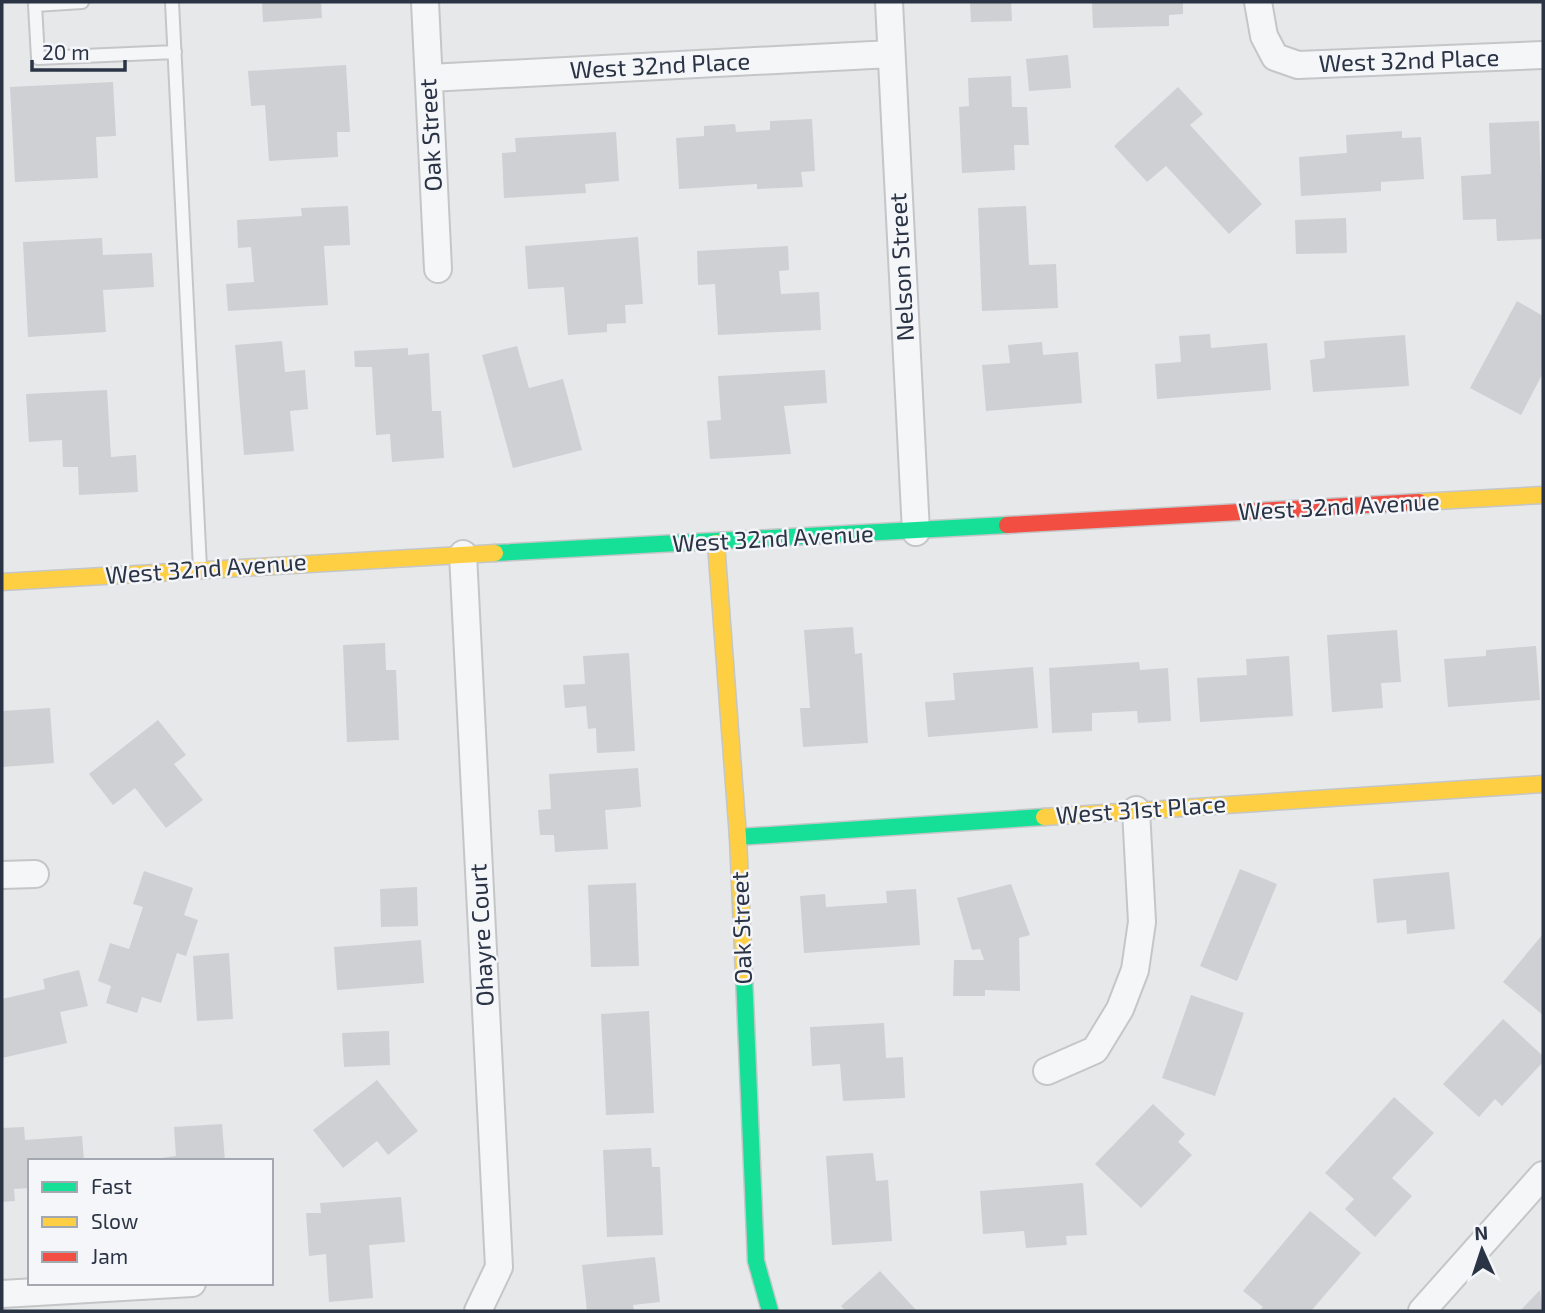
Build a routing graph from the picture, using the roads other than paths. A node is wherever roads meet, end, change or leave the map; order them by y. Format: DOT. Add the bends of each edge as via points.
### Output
graph roads {
  1 [pos="82,2"];
  2 [pos="172,2"];
  3 [pos="425,2"];
  4 [pos="888,2"];
  5 [pos="1258,2"];
  6 [pos="175,52"];
  7 [pos="891,54"];
  8 [pos="1543,55"];
  9 [pos="429,78"];
  10 [pos="438,269"];
  11 [pos="1543,495"];
  12 [pos="916,532"];
  13 [pos="716,542"];
  14 [pos="463,554"];
  15 [pos="200,570"];
  16 [pos="2,582"];
  17 [pos="1543,784"];
  18 [pos="1136,810"];
  19 [pos="738,837"];
  20 [pos="35,874"];
  21 [pos="2,875"];
  22 [pos="1047,1071"];
  23 [pos="1543,1175"];
  24 [pos="157,1285"];
  25 [pos="2,1294"];
  26 [pos="478,1311"];
  27 [pos="770,1311"];
  28 [pos="1422,1311"];
  1 -- 6 [label="lane" via="35,5 38,58"];
  2 -- 6 [label="lane"];
  3 -- 9 [label="street, Oak Street"];
  4 -- 7 [label="street, Nelson Street"];
  5 -- 8 [label="street, West 32nd Place" via="1264,36 1275,57 1298,65"];
  6 -- 15 [label="lane"];
  7 -- 9 [label="street, West 32nd Place"];
  7 -- 12 [label="street, Nelson Street"];
  9 -- 10 [label="street, Oak Street"];
  11 -- 12 [label="street, West 32nd Avenue"];
  12 -- 13 [label="street, West 32nd Avenue"];
  13 -- 14 [label="street, West 32nd Avenue"];
  13 -- 19 [label="street, Oak Street"];
  14 -- 15 [label="street, West 32nd Avenue"];
  14 -- 26 [label="street, Ohayre Court" via="499,1267"];
  15 -- 16 [label="street, West 32nd Avenue"];
  17 -- 18 [label="street, West 31st Place"];
  18 -- 19 [label="street, West 31st Place"];
  18 -- 22 [label="street" via="1142,922 1135,970 1120,1009 1095,1050"];
  19 -- 27 [label="street, Oak Street" via="756,1261"];
  20 -- 21 [label="street"];
  23 -- 28 [label="street"];
  24 -- 25 [label="street"];
}
